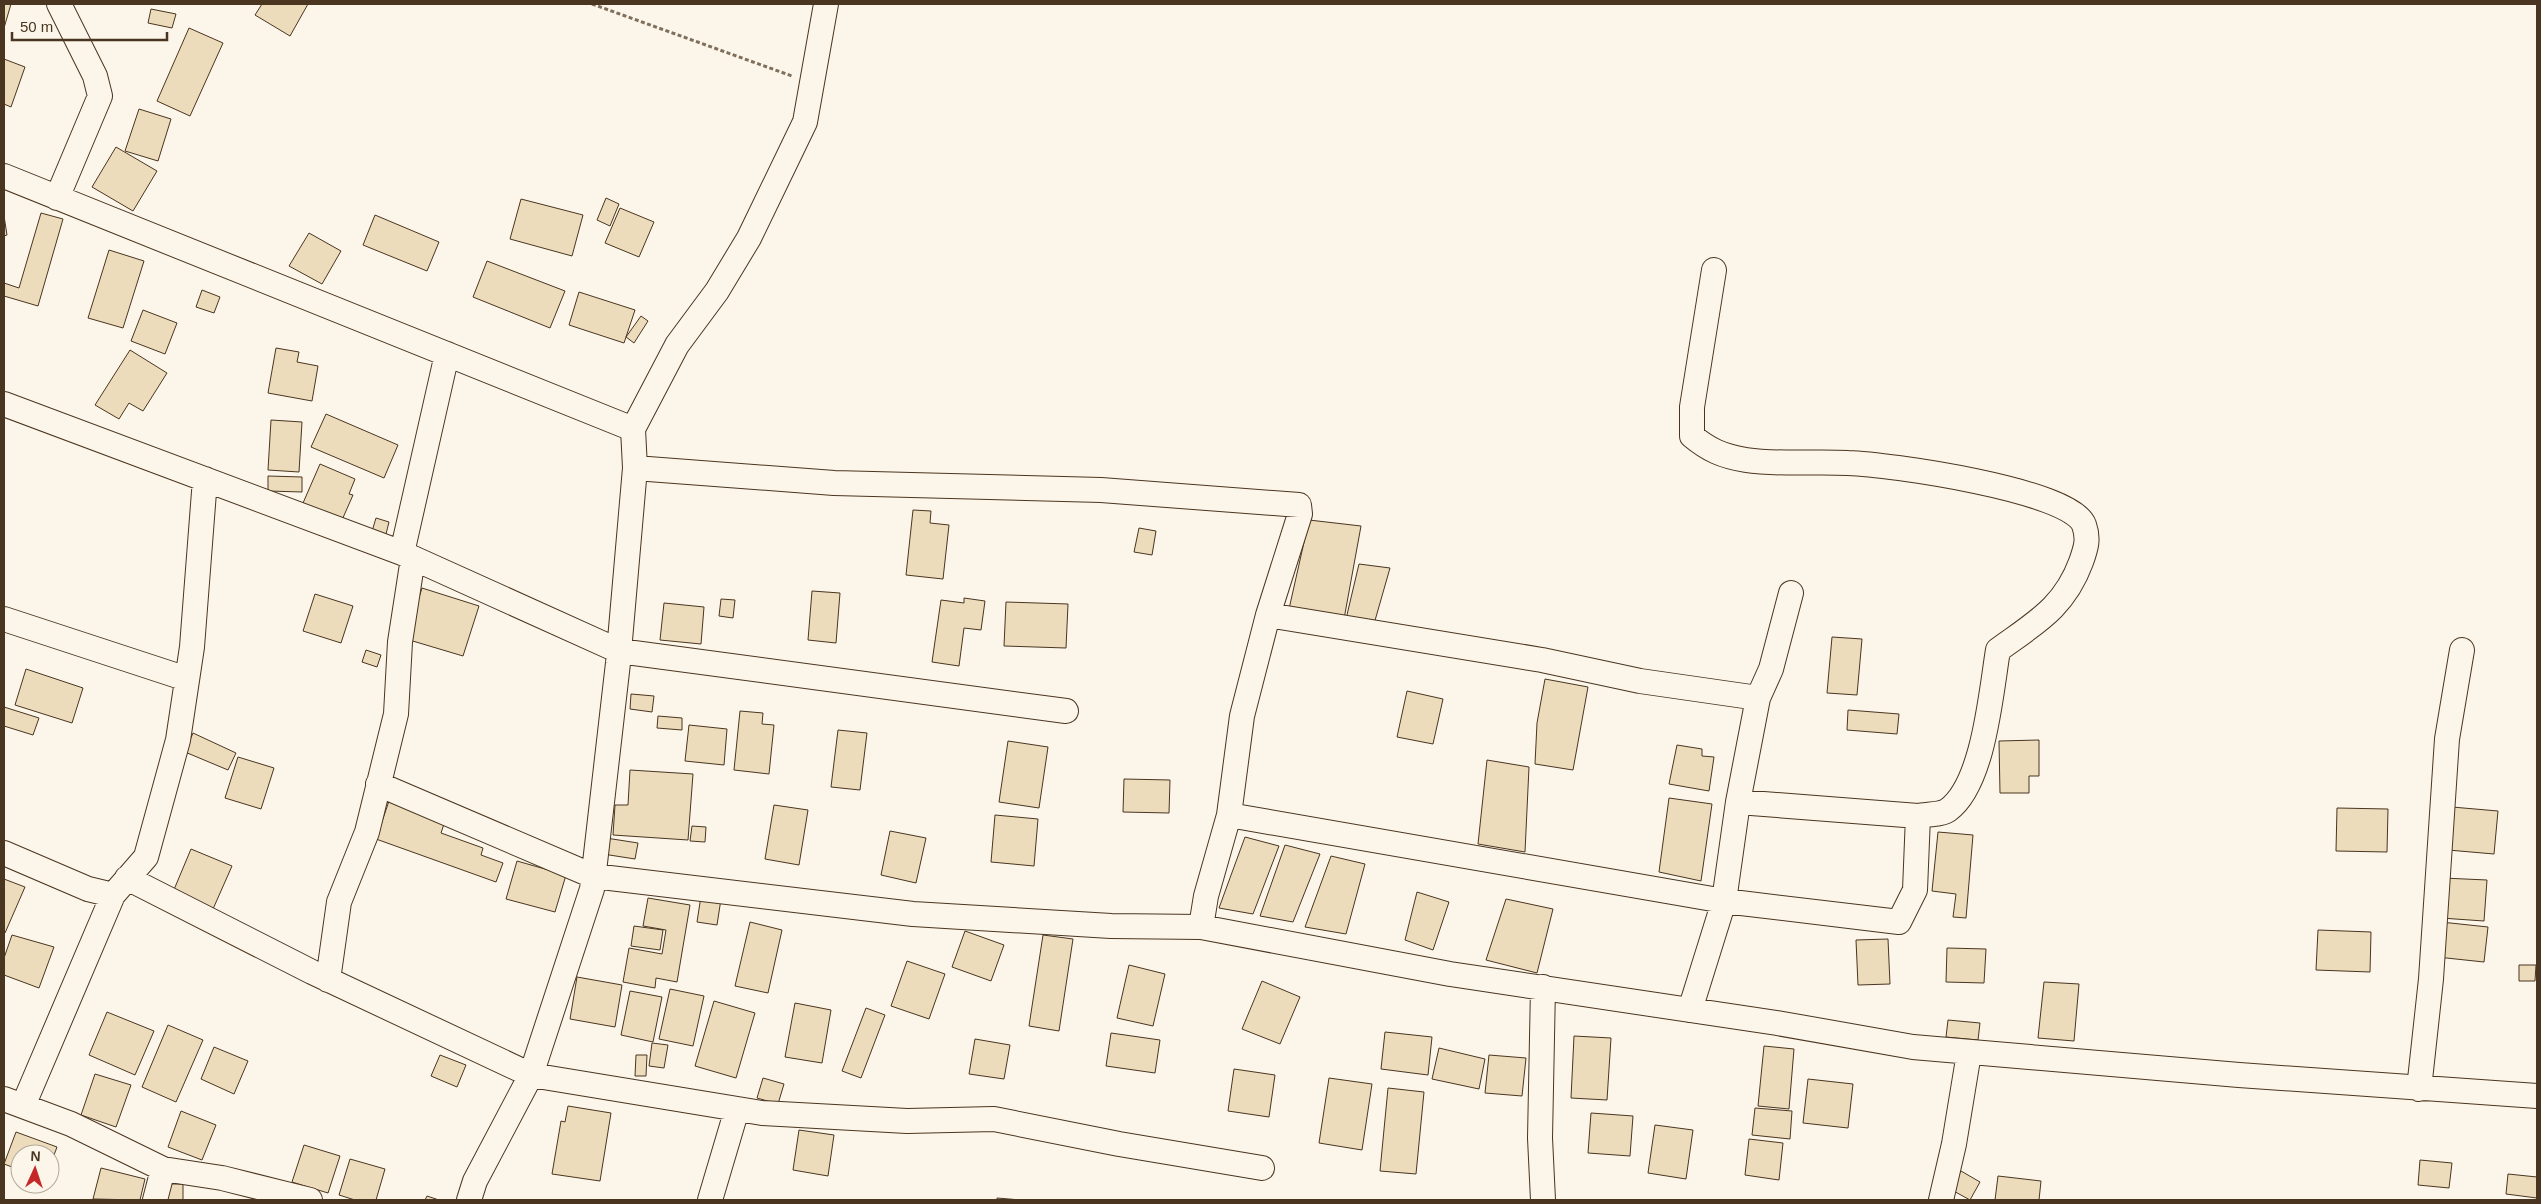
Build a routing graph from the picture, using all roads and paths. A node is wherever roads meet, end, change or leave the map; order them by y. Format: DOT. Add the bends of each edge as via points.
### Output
graph roads {
  1 [pos="59,4"];
  2 [pos="592,4"];
  3 [pos="826,4"];
  4 [pos="812,82"];
  5 [pos="4,176"];
  6 [pos="57,198"];
  7 [pos="1714,270"];
  8 [pos="447,354"];
  9 [pos="4,404"];
  10 [pos="633,429"];
  11 [pos="635,468"];
  12 [pos="205,479"];
  13 [pos="408,556"];
  14 [pos="1791,593"];
  15 [pos="1268,615"];
  16 [pos="4,619"];
  17 [pos="2462,650"];
  18 [pos="620,651"];
  19 [pos="187,679"];
  20 [pos="1758,698"];
  21 [pos="1066,711"];
  22 [pos="378,784"];
  23 [pos="1738,802"];
  24 [pos="1229,815"];
  25 [pos="1918,816"];
  26 [pos="4,853"];
  27 [pos="593,876"];
  28 [pos="120,886"];
  29 [pos="1724,901"];
  30 [pos="1201,927"];
  31 [pos="328,980"];
  32 [pos="1543,987"];
  33 [pos="1690,1010"];
  34 [pos="1968,1053"];
  35 [pos="531,1075"];
  36 [pos="2419,1089"];
  37 [pos="2537,1096"];
  38 [pos="13,1102"];
  39 [pos="737,1109"];
  40 [pos="1262,1168"];
  41 [pos="163,1169"];
  42 [pos="155,1200"];
  43 [pos="310,1200"];
  44 [pos="469,1200"];
  45 [pos="710,1200"];
  46 [pos="1544,1200"];
  47 [pos="1941,1200"];
  1 -- 6 [label="street" via="96,76 100,96"];
  2 -- 4 [label="path"];
  3 -- 4 [label="street"];
  4 -- 10 [label="street" via="804,122 749,238 677,345"];
  5 -- 6 [label="street"];
  6 -- 8 [label="street"];
  7 -- 25 [label="street" via="1692,407 1692,436 1710,451 1746,460 1850,462 1988,483 2068,508 2084,523 2088,543 2073,583 2053,610 1998,650 1980,759 1960,797 1947,812"];
  8 -- 10 [label="street"];
  8 -- 13 [label="street"];
  9 -- 12 [label="street"];
  10 -- 11 [label="street"];
  11 -- 15 [label="street" via="834,483 1102,490 1299,505 1300,514"];
  11 -- 18 [label="street"];
  12 -- 13 [label="street"];
  12 -- 19 [label="street"];
  13 -- 18 [label="street"];
  13 -- 22 [label="street" via="396,714"];
  14 -- 20 [label="street" via="1771,670"];
  15 -- 20 [label="street" via="1542,660 1640,681"];
  15 -- 24 [label="street" via="1242,716"];
  16 -- 19 [label="street"];
  17 -- 36 [label="street" via="2446,739 2431,979"];
  18 -- 21 [label="street"];
  18 -- 27 [label="street"];
  19 -- 28 [label="street" via="178,740 146,857"];
  20 -- 23 [label="street"];
  22 -- 27 [label="street"];
  22 -- 31 [label="street" via="367,832 339,902"];
  23 -- 25 [label="street"];
  23 -- 29 [label="street"];
  24 -- 29 [label="street"];
  24 -- 30 [label="street" via="1206,896"];
  25 -- 29 [label="street" via="1915,890 1899,922"];
  26 -- 28 [label="street" via="88,889"];
  27 -- 30 [label="street" via="913,914 1111,926"];
  27 -- 35 [label="street" via="592,889"];
  28 -- 31 [label="street"];
  28 -- 38 [label="street"];
  29 -- 33 [label="street"];
  30 -- 32 [label="street" via="1450,974"];
  31 -- 35 [label="street"];
  32 -- 33 [label="street"];
  32 -- 46 [label="street" via="1540,1138"];
  33 -- 34 [label="street"];
  34 -- 36 [label="street"];
  34 -- 47 [label="street" via="1954,1144"];
  35 -- 39 [label="street"];
  35 -- 44 [label="street" via="475,1181"];
  36 -- 37 [label="street"];
  38 -- 41 [label="street" via="71,1124"];
  39 -- 40 [label="street" via="907,1121 994,1119"];
  39 -- 45 [label="street"];
  41 -- 42 [label="street"];
  41 -- 43 [label="street" via="222,1178"];
}
